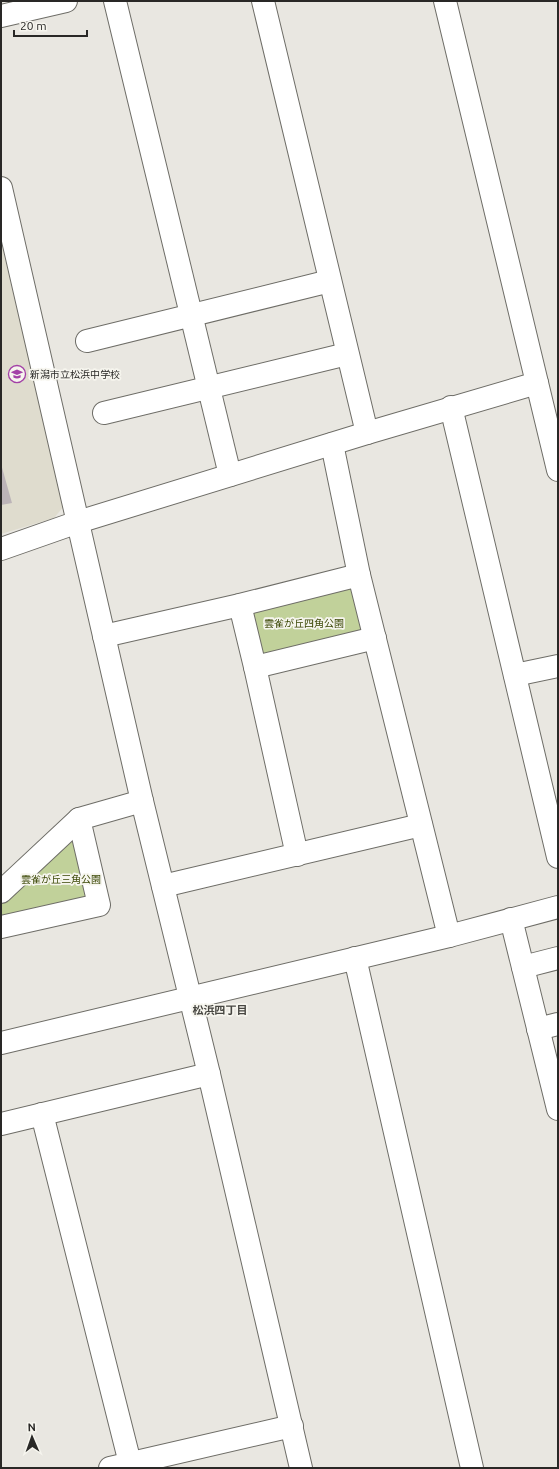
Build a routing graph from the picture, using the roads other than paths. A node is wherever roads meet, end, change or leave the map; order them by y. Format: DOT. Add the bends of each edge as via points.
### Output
graph roads {
  1 [pos="66,1"];
  2 [pos="115,1"];
  3 [pos="263,1"];
  4 [pos="445,1"];
  5 [pos="1,16"];
  6 [pos="1,188"];
  7 [pos="330,281"];
  8 [pos="192,315"];
  9 [pos="87,341"];
  10 [pos="347,354"];
  11 [pos="537,383"];
  12 [pos="209,387"];
  13 [pos="452,407"];
  14 [pos="104,413"];
  15 [pos="367,433"];
  16 [pos="332,444"];
  17 [pos="558,470"];
  18 [pos="230,475"];
  19 [pos="78,522"];
  20 [pos="1,549"];
  21 [pos="359,575"];
  22 [pos="240,605"];
  23 [pos="104,636"];
  24 [pos="375,638"];
  25 [pos="558,666"];
  26 [pos="255,667"];
  27 [pos="515,675"];
  28 [pos="142,802"];
  29 [pos="80,819"];
  30 [pos="421,825"];
  31 [pos="297,855"];
  32 [pos="558,856"];
  33 [pos="163,886"];
  34 [pos="1,892"];
  35 [pos="558,908"];
  36 [pos="511,919"];
  37 [pos="1,927"];
  38 [pos="449,936"];
  39 [pos="355,958"];
  40 [pos="558,958"];
  41 [pos="523,967"];
  42 [pos="189,997"];
  43 [pos="548,1027"];
  44 [pos="1,1043"];
  45 [pos="209,1074"];
  46 [pos="558,1109"];
  47 [pos="42,1114"];
  48 [pos="1,1124"];
  49 [pos="292,1426"];
  50 [pos="120,1466"];
  51 [pos="301,1468"];
  52 [pos="472,1468"];
  1 -- 5 [label="street"];
  2 -- 8 [label="street"];
  3 -- 7 [label="street"];
  4 -- 11 [label="street"];
  6 -- 19 [label="street"];
  7 -- 8 [label="street"];
  7 -- 10 [label="street"];
  8 -- 9 [label="street"];
  8 -- 12 [label="street"];
  10 -- 12 [label="street"];
  10 -- 15 [label="street"];
  11 -- 13 [label="street"];
  11 -- 17 [label="street"];
  12 -- 14 [label="street"];
  12 -- 18 [label="street"];
  13 -- 15 [label="street"];
  13 -- 27 [label="street"];
  15 -- 16 [label="street"];
  16 -- 18 [label="street"];
  16 -- 21 [label="street"];
  18 -- 19 [label="street"];
  19 -- 20 [label="street"];
  19 -- 23 [label="street"];
  21 -- 22 [label="street"];
  21 -- 24 [label="street"];
  22 -- 23 [label="street"];
  22 -- 26 [label="street"];
  23 -- 28 [label="street"];
  24 -- 26 [label="street"];
  24 -- 30 [label="street"];
  25 -- 27 [label="street"];
  26 -- 31 [label="street"];
  27 -- 32 [label="street"];
  28 -- 29 [label="street"];
  28 -- 33 [label="street"];
  29 -- 34 [label="street"];
  29 -- 37 [label="street" via="99,905"];
  30 -- 31 [label="street"];
  30 -- 38 [label="street"];
  31 -- 33 [label="street"];
  33 -- 42 [label="street"];
  35 -- 36 [label="street"];
  36 -- 38 [label="street"];
  36 -- 41 [label="street"];
  38 -- 39 [label="street"];
  39 -- 42 [label="street"];
  39 -- 52 [label="street"];
  40 -- 41 [label="street"];
  41 -- 43 [label="street"];
  42 -- 44 [label="street"];
  42 -- 45 [label="street"];
  43 -- 46 [label="street"];
  45 -- 47 [label="street"];
  45 -- 49 [label="street"];
  47 -- 48 [label="street"];
  47 -- 50 [label="street"];
  49 -- 50 [label="street"];
  49 -- 51 [label="street"];
}
